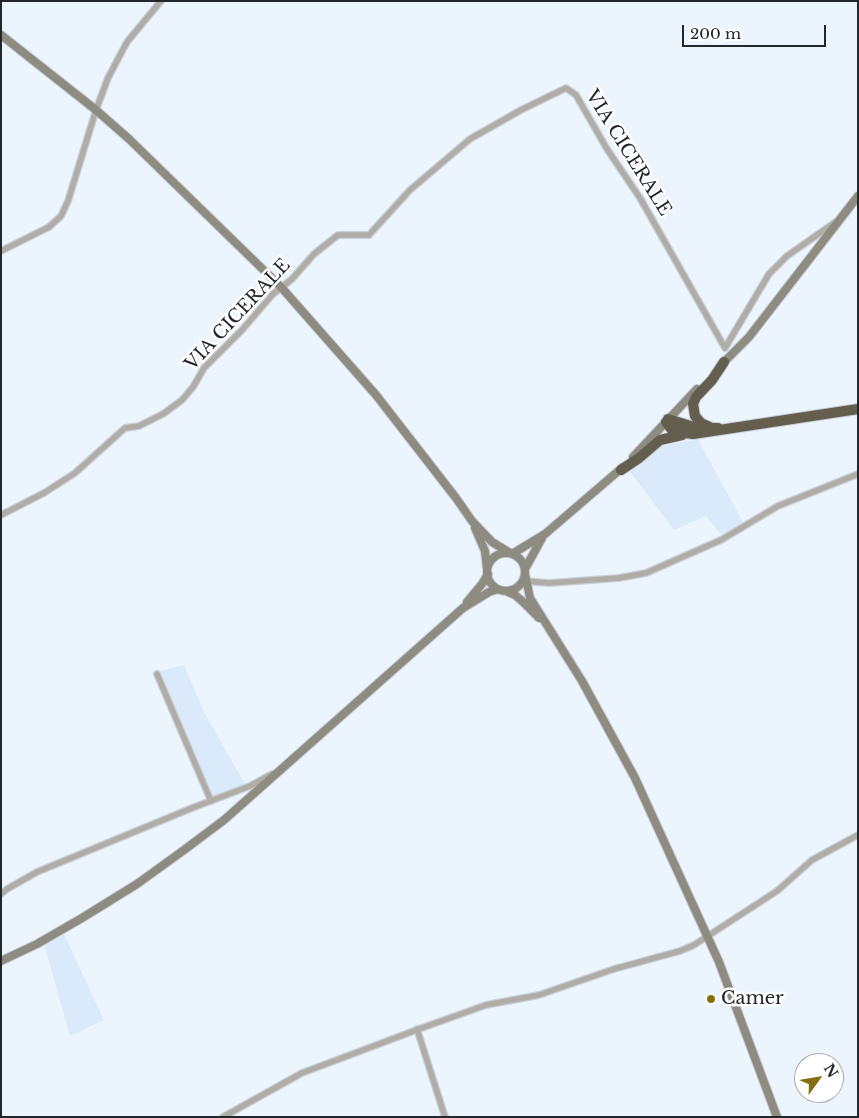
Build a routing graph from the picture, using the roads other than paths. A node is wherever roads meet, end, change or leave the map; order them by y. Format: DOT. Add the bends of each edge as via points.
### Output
graph roads {
  1 [pos="160,1"];
  2 [pos="1,35"];
  3 [pos="96,110"];
  4 [pos="858,196"];
  5 [pos="840,220"];
  6 [pos="1,251"];
  7 [pos="281,287"];
  8 [pos="724,362"];
  9 [pos="858,409"];
  10 [pos="667,421"];
  11 [pos="712,428"];
  12 [pos="724,428"];
  13 [pos="687,434"];
  14 [pos="621,470"];
  15 [pos="858,474"];
  16 [pos="1,515"];
  17 [pos="472,521"];
  18 [pos="545,534"];
  19 [pos="511,554"];
  20 [pos="488,572"];
  21 [pos="525,575"];
  22 [pos="501,590"];
  23 [pos="462,608"];
  24 [pos="547,627"];
  25 [pos="157,674"];
  26 [pos="281,769"];
  27 [pos="210,801"];
  28 [pos="858,834"];
  29 [pos="1,894"];
  30 [pos="708,937"];
  31 [pos="1,961"];
  32 [pos="417,1029"];
  33 [pos="223,1117"];
  34 [pos="445,1117"];
  35 [pos="777,1117"];
  1 -- 3 [label="street" via="127,42"];
  2 -- 3 [label="main road"];
  3 -- 6 [label="street" via="61,216 50,227"];
  3 -- 7 [label="main road"];
  4 -- 5 [label="main road"];
  5 -- 7 [label="street, VIA CICERALE" via="787,256 769,274 724,348 640,198 576,95 566,88 470,139 410,190 369,235 338,235"];
  5 -- 8 [label="main road" via="749,337"];
  7 -- 16 [label="street, VIA CICERALE" via="204,368 182,400 139,426 125,428 75,474"];
  7 -- 17 [label="main road" via="376,394"];
  8 -- 10 [label="main road"];
  8 -- 11 [label="highway" via="693,404 697,419"];
  9 -- 12 [label="highway"];
  10 -- 11 [label="highway"];
  10 -- 13 [label="highway" via="672,430"];
  10 -- 14 [label="main road"];
  11 -- 12 [label="highway"];
  12 -- 13 [label="highway"];
  13 -- 14 [label="highway" via="660,440"];
  14 -- 18 [label="main road"];
  15 -- 21 [label="street" via="778,506 721,540 646,573 549,583"];
  17 -- 19 [label="main road" via="492,542"];
  17 -- 20 [label="main road" via="485,552"];
  18 -- 19 [label="main road"];
  18 -- 21 [label="main road"];
  19 -- 20 [label="main road" via="497,555 490,562"];
  19 -- 21 [label="main road" via="521,560"];
  20 -- 22 [label="main road" via="491,583"];
  20 -- 23 [label="main road"];
  21 -- 22 [label="main road" via="515,588"];
  21 -- 24 [label="main road" via="530,598"];
  22 -- 23 [label="main road" via="489,592"];
  22 -- 24 [label="main road" via="515,595"];
  23 -- 26 [label="main road"];
  24 -- 30 [label="main road" via="582,681 635,778"];
  25 -- 27 [label="street"];
  26 -- 27 [label="street" via="250,786"];
  26 -- 31 [label="main road" via="224,820 157,870 82,918"];
  27 -- 29 [label="street" via="37,872"];
  28 -- 30 [label="street" via="812,860 777,891"];
  30 -- 32 [label="street" via="680,951 539,995 486,1005"];
  30 -- 35 [label="main road"];
  32 -- 33 [label="street" via="302,1073"];
  32 -- 34 [label="street"];
}
